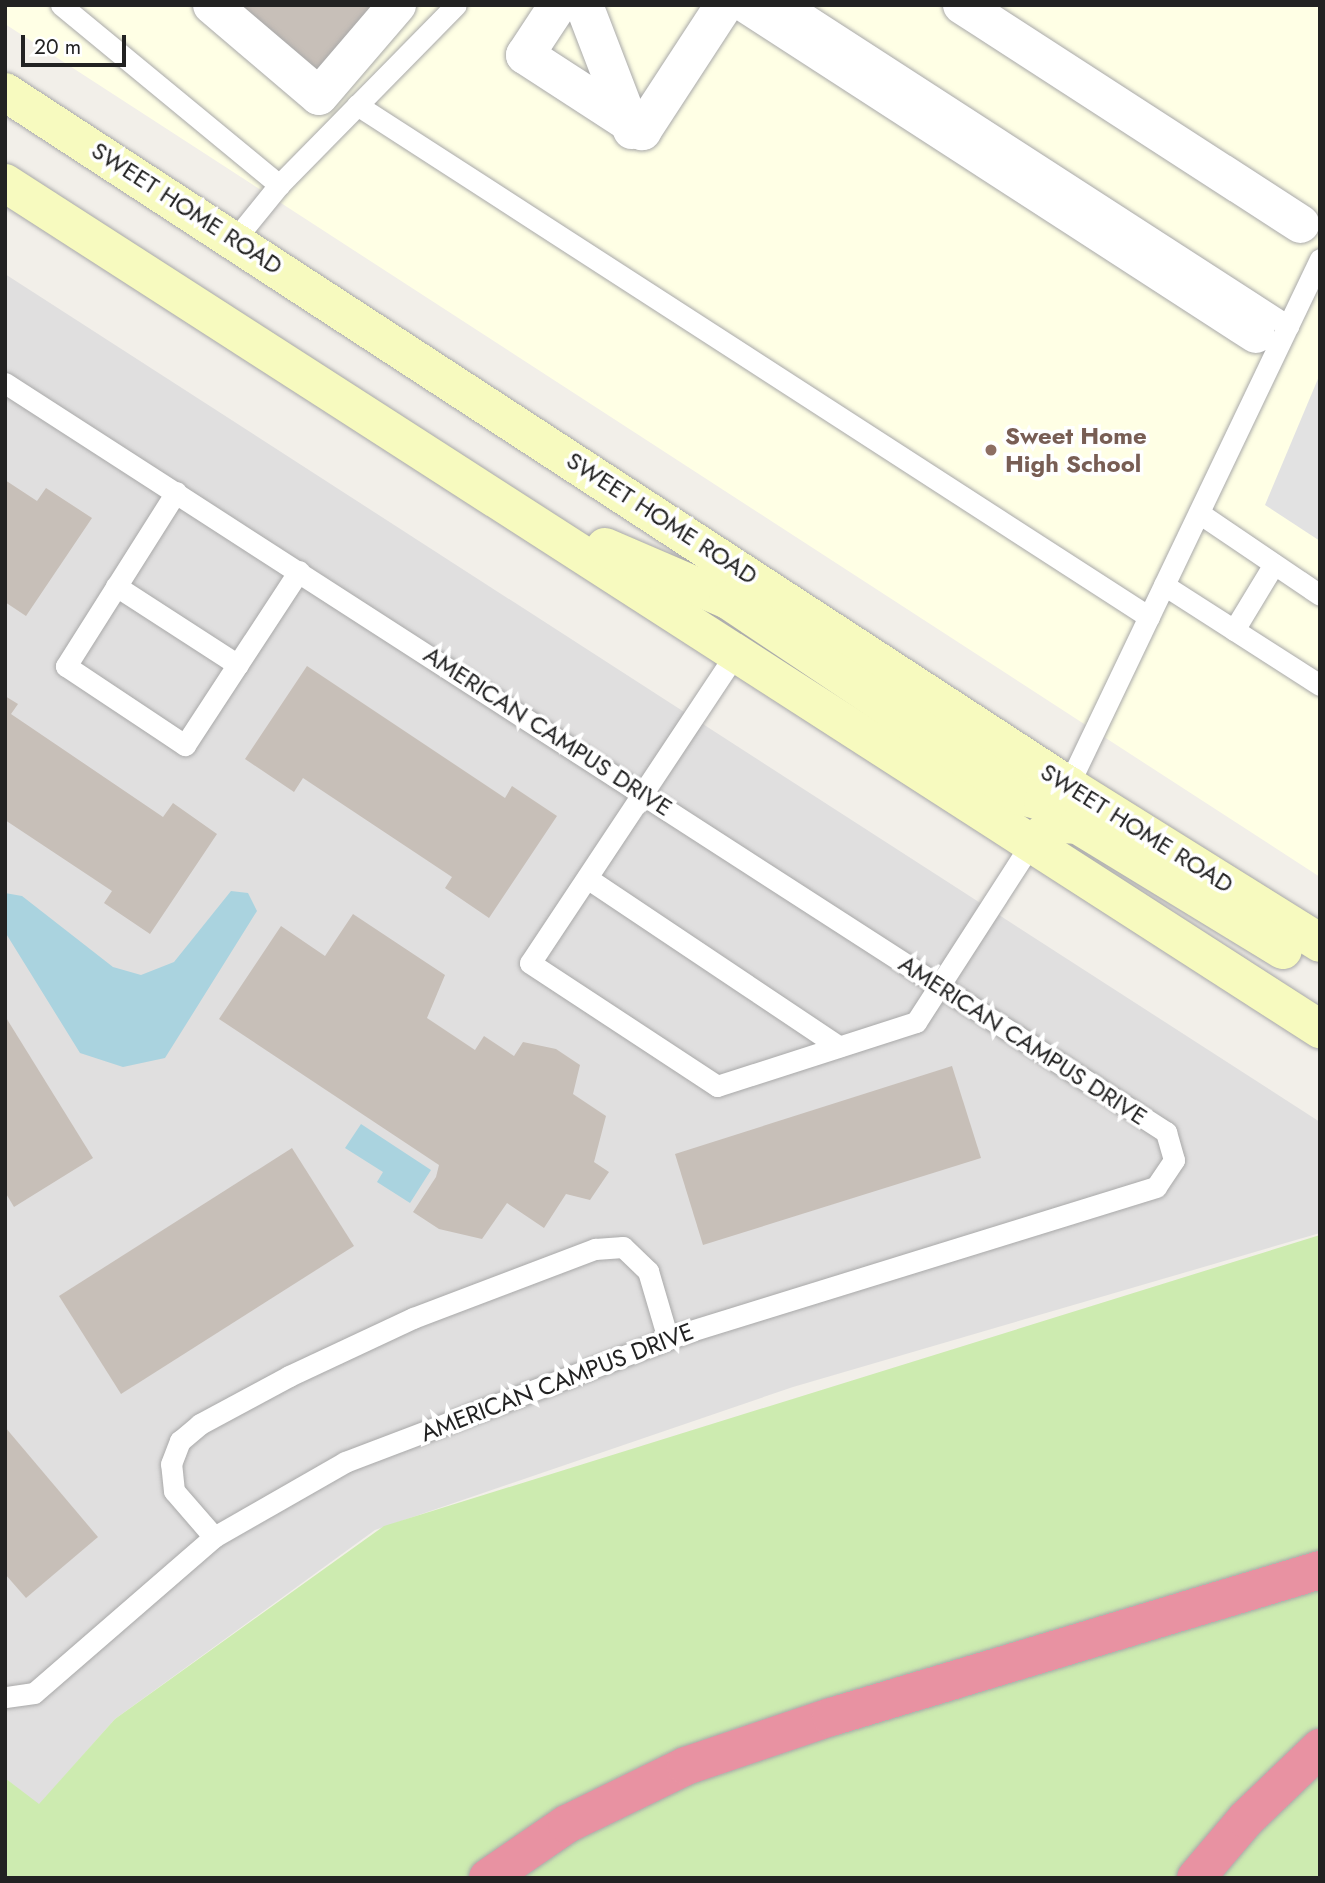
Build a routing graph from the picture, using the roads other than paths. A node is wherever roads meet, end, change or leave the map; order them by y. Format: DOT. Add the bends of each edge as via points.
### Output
graph roads {
  1 [pos="61,5"];
  2 [pos="212,5"];
  3 [pos="397,5"];
  4 [pos="456,5"];
  5 [pos="558,5"];
  6 [pos="584,5"];
  7 [pos="724,5"];
  8 [pos="748,5"];
  9 [pos="792,5"];
  10 [pos="962,5"];
  11 [pos="5,92"];
  12 [pos="357,105"];
  13 [pos="629,123"];
  14 [pos="643,158"];
  15 [pos="5,183"];
  16 [pos="279,185"];
  17 [pos="1300,224"];
  18 [pos="236,238"];
  19 [pos="1320,260"];
  20 [pos="1314,288"];
  21 [pos="1272,330"];
  22 [pos="5,383"];
  23 [pos="176,492"];
  24 [pos="501,502"];
  25 [pos="1199,513"];
  26 [pos="1274,564"];
  27 [pos="299,571"];
  28 [pos="1164,585"];
  29 [pos="116,586"];
  30 [pos="1320,595"];
  31 [pos="1149,617"];
  32 [pos="1234,630"];
  33 [pos="736,653"];
  34 [pos="238,665"];
  35 [pos="1320,685"];
  36 [pos="1069,786"];
  37 [pos="644,792"];
  38 [pos="1032,843"];
  39 [pos="587,878"];
  40 [pos="1320,943"];
  41 [pos="1320,967"];
  42 [pos="940,986"];
  43 [pos="1320,1029"];
  44 [pos="839,1047"];
  45 [pos="668,1339"];
  46 [pos="214,1537"];
  47 [pos="1320,1570"];
  48 [pos="5,1697"];
  49 [pos="1320,1748"];
  50 [pos="488,1878"];
  51 [pos="1196,1878"];
  1 -- 16 [label="lane"];
  2 -- 3 [label="street" via="319,96"];
  4 -- 12 [label="lane"];
  5 -- 13 [label="street" via="525,55"];
  6 -- 13 [label="street"];
  7 -- 13 [label="street" via="642,131"];
  8 -- 21 [label="street"];
  9 -- 21 [label="lane"];
  10 -- 17 [label="street"];
  11 -- 18 [label="main road, SWEET HOME ROAD"];
  12 -- 16 [label="lane"];
  12 -- 31 [label="lane"];
  13 -- 14 [label="street"];
  15 -- 24 [label="main road"];
  16 -- 18 [label="lane"];
  18 -- 36 [label="main road, SWEET HOME ROAD"];
  19 -- 20 [label="lane"];
  20 -- 21 [label="lane"];
  21 -- 25 [label="lane"];
  22 -- 23 [label="lane, AMERICAN CAMPUS DRIVE"];
  23 -- 27 [label="lane, AMERICAN CAMPUS DRIVE"];
  23 -- 29 [label="lane"];
  24 -- 33 [label="main road"];
  24 -- 36 [label="main road" via="728,600 1021,796 1043,802"];
  25 -- 26 [label="lane"];
  25 -- 28 [label="lane"];
  26 -- 30 [label="lane"];
  26 -- 32 [label="lane"];
  27 -- 34 [label="lane"];
  27 -- 37 [label="lane, AMERICAN CAMPUS DRIVE"];
  28 -- 31 [label="lane"];
  28 -- 32 [label="lane"];
  29 -- 34 [label="lane"];
  29 -- 34 [label="lane" via="66,666 185,746"];
  31 -- 36 [label="lane"];
  32 -- 35 [label="lane"];
  33 -- 37 [label="lane"];
  33 -- 38 [label="main road"];
  36 -- 38 [label="lane"];
  36 -- 40 [label="main road, SWEET HOME ROAD"];
  37 -- 39 [label="lane"];
  37 -- 42 [label="lane, AMERICAN CAMPUS DRIVE"];
  38 -- 41 [label="main road" via="1055,824 1078,825 1294,957"];
  38 -- 42 [label="lane"];
  38 -- 43 [label="main road"];
  39 -- 44 [label="lane"];
  39 -- 44 [label="lane" via="530,963 717,1086"];
  42 -- 44 [label="lane" via="916,1022"];
  42 -- 45 [label="lane, AMERICAN CAMPUS DRIVE" via="1166,1132 1174,1160 1156,1187"];
  45 -- 46 [label="lane, AMERICAN CAMPUS DRIVE" via="345,1462"];
  45 -- 46 [label="lane" via="648,1270 623,1247 595,1249 413,1318 289,1376 200,1424 180,1441 171,1464 174,1491"];
  46 -- 48 [label="lane, AMERICAN CAMPUS DRIVE" via="34,1693"];
  47 -- 50 [label="highway" via="831,1717 686,1766 567,1824"];
  49 -- 51 [label="highway" via="1246,1818"];
}
